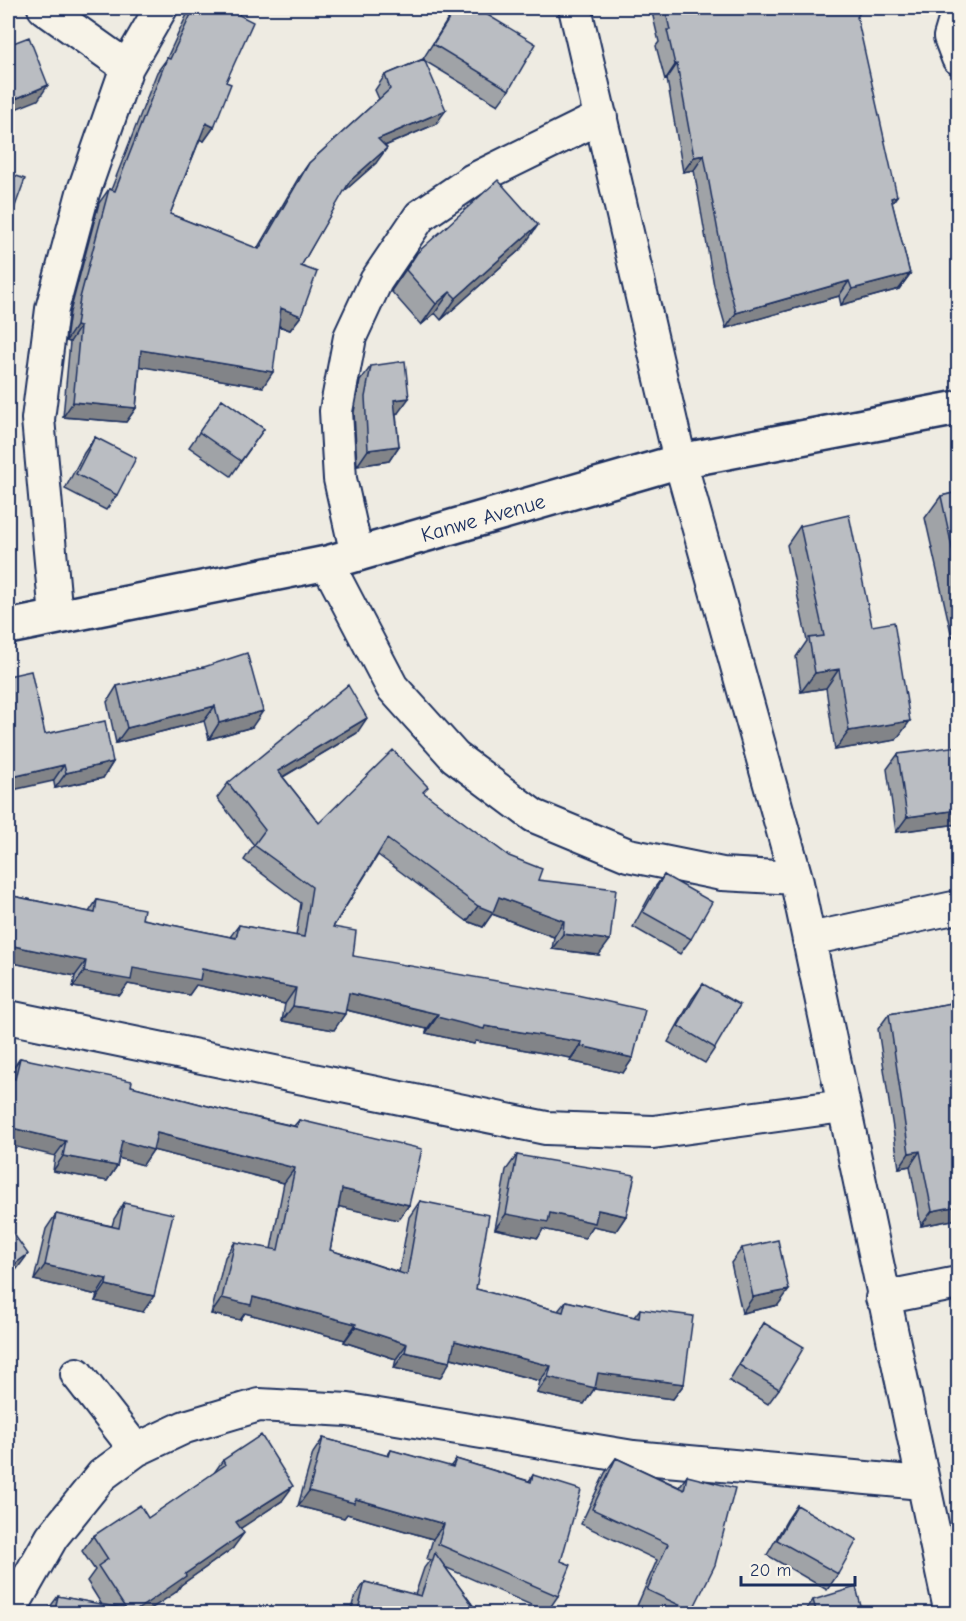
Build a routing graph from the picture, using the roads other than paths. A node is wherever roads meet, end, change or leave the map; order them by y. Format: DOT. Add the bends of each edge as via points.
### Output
graph roads {
  1 [pos="44,8"];
  2 [pos="161,8"];
  3 [pos="575,8"];
  4 [pos="958,10"];
  5 [pos="958,58"];
  6 [pos="127,67"];
  7 [pos="601,117"];
  8 [pos="958,408"];
  9 [pos="680,461"];
  10 [pos="342,559"];
  11 [pos="56,617"];
  12 [pos="8,627"];
  13 [pos="796,878"];
  14 [pos="958,907"];
  15 [pos="810,939"];
  16 [pos="8,1017"];
  17 [pos="843,1106"];
  18 [pos="958,1283"];
  19 [pos="882,1298"];
  20 [pos="77,1374"];
  21 [pos="136,1450"];
  22 [pos="922,1483"];
  23 [pos="8,1614"];
  24 [pos="951,1614"];
  1 -- 6 [label="street"];
  2 -- 6 [label="street"];
  3 -- 7 [label="street"];
  4 -- 5 [label="street" via="950,37"];
  6 -- 11 [label="street" via="83,193 52,309 39,408"];
  7 -- 9 [label="street"];
  7 -- 10 [label="street" via="473,180 420,216 376,280 350,337 336,411"];
  8 -- 9 [label="main road, Kanwe Avenue"];
  9 -- 10 [label="main road, Kanwe Avenue"];
  9 -- 13 [label="street"];
  10 -- 11 [label="main road, Kanwe Avenue"];
  10 -- 13 [label="street" via="392,687 455,758 534,816 628,855 722,874"];
  11 -- 12 [label="main road, Kanwe Avenue"];
  13 -- 15 [label="street"];
  14 -- 15 [label="street"];
  15 -- 17 [label="street"];
  16 -- 17 [label="street" via="546,1128 653,1132"];
  17 -- 19 [label="street"];
  18 -- 19 [label="street"];
  19 -- 22 [label="street"];
  20 -- 21 [label="street"];
  21 -- 22 [label="street" via="185,1427 259,1405 348,1410 633,1457"];
  21 -- 23 [label="street" via="102,1475 52,1537"];
  22 -- 24 [label="street"];
}
